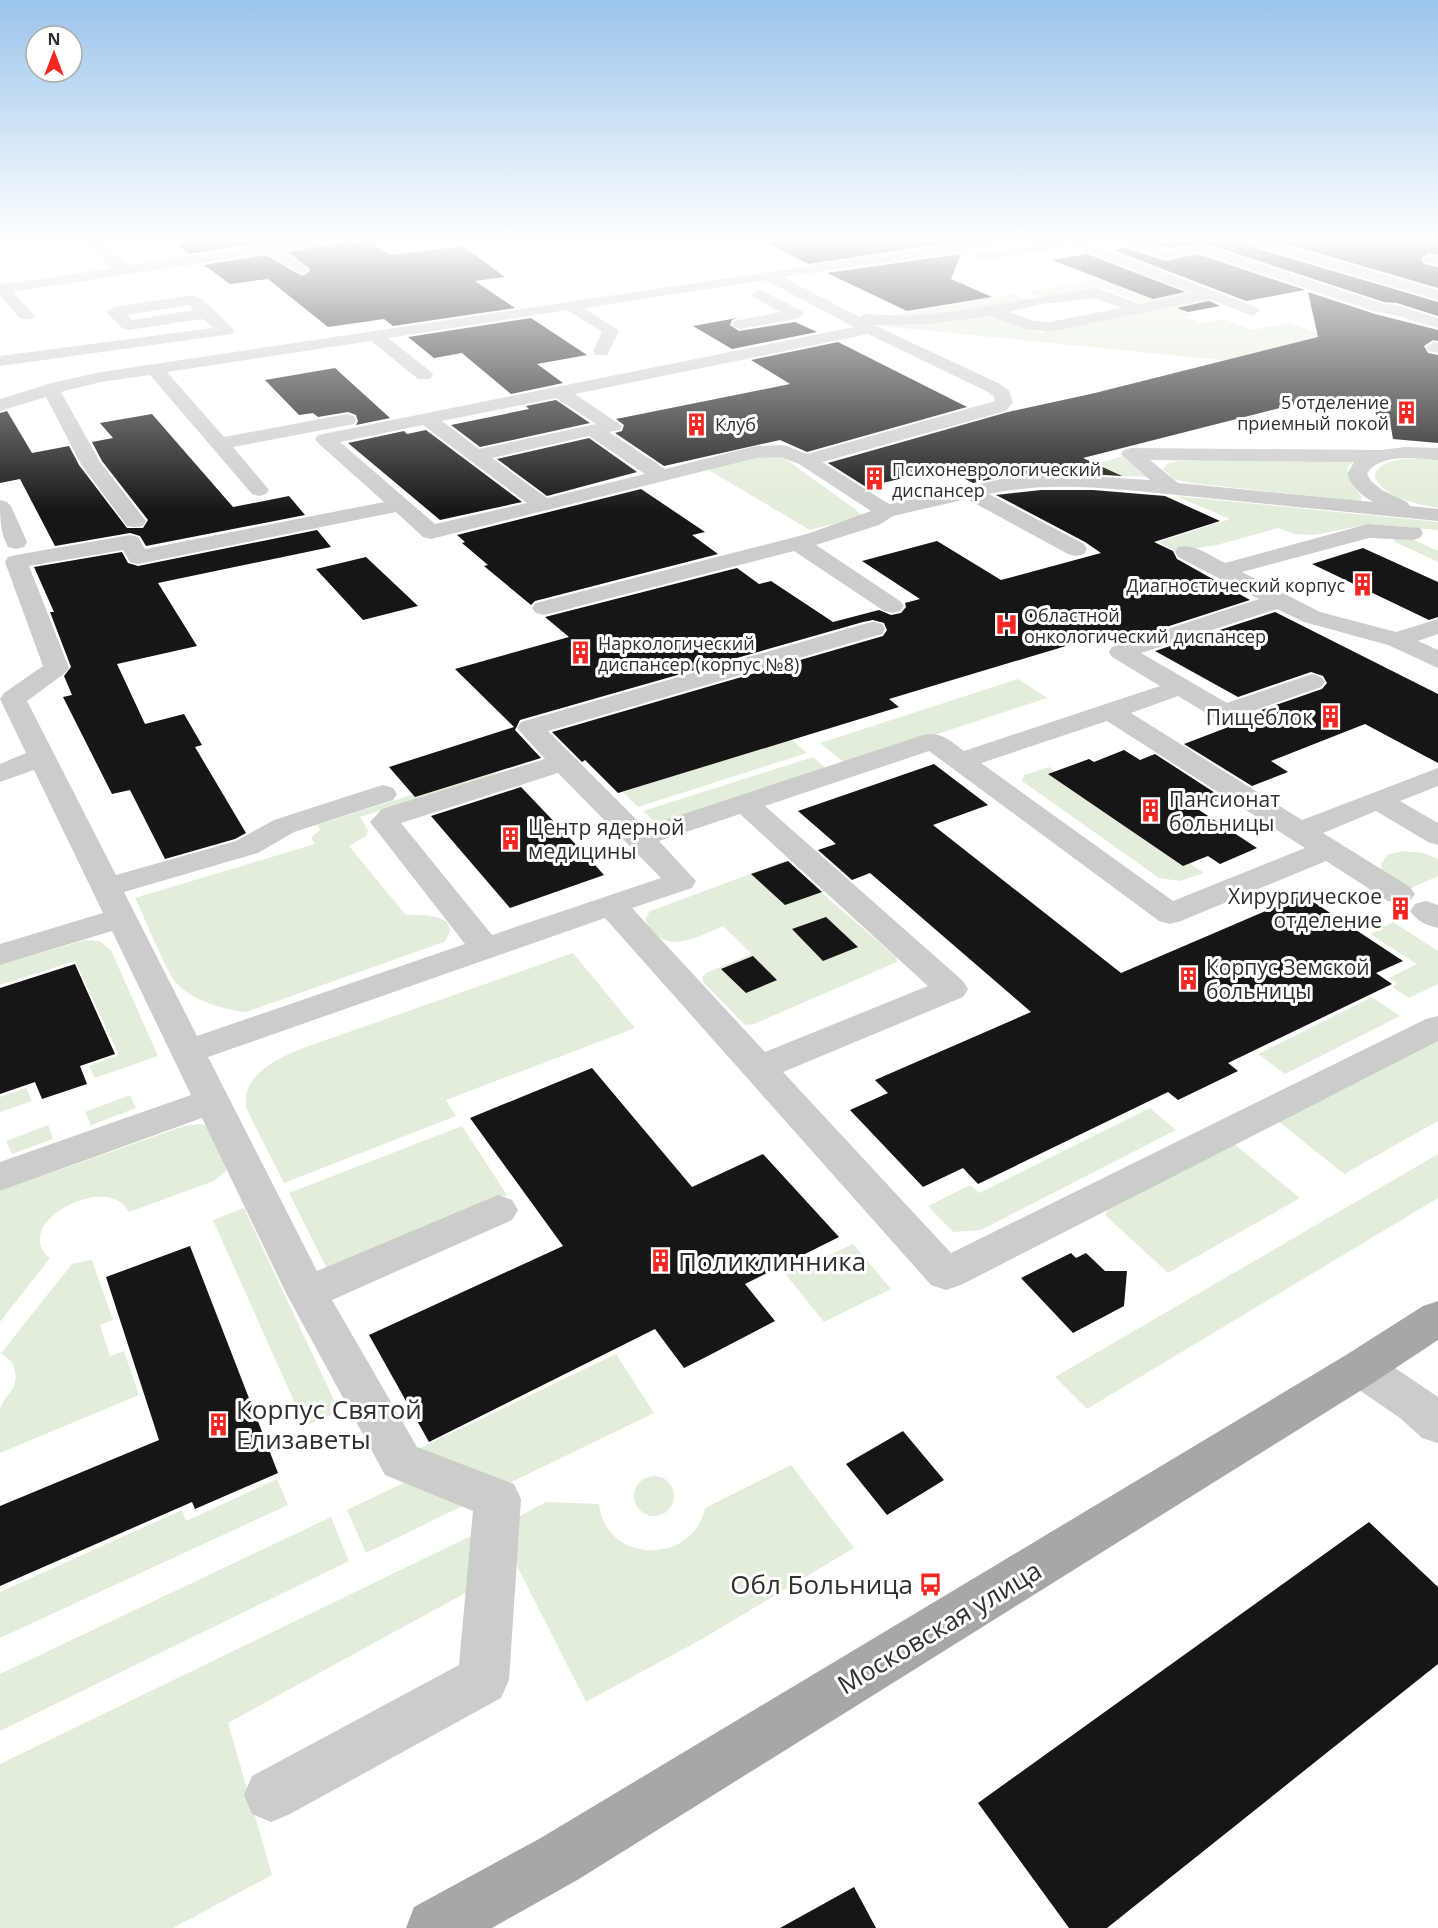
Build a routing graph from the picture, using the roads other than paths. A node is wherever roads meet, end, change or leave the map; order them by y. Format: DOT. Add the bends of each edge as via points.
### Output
graph roads {
  1 [pos="226,331"];
  2 [pos="406,331"];
  3 [pos="611,331"];
  4 [pos="860,331"];
  5 [pos="874,331"];
  6 [pos="374,336"];
  7 [pos="601,351"];
  8 [pos="0,361"];
  9 [pos="154,369"];
  10 [pos="588,374"];
  11 [pos="424,375"];
  12 [pos="51,389"];
  13 [pos="559,392"];
  14 [pos="0,405"];
  15 [pos="427,418"];
  16 [pos="592,430"];
  17 [pos="1335,440"];
  18 [pos="219,444"];
  19 [pos="1438,454"];
  20 [pos="477,455"];
  21 [pos="1384,456"];
  22 [pos="806,460"];
  23 [pos="661,475"];
  24 [pos="1171,488"];
  25 [pos="259,490"];
  26 [pos="970,492"];
  27 [pos="401,505"];
  28 [pos="543,505"];
  29 [pos="0,506"];
  30 [pos="886,511"];
  31 [pos="1438,515"];
  32 [pos="135,522"];
  33 [pos="1428,536"];
  34 [pos="16,542"];
  35 [pos="797,543"];
  36 [pos="1076,549"];
  37 [pos="1186,552"];
  38 [pos="1222,571"];
  39 [pos="1281,600"];
  40 [pos="892,606"];
  41 [pos="544,608"];
  42 [pos="1438,626"];
  43 [pos="873,629"];
  44 [pos="1397,640"];
  45 [pos="1438,660"];
  46 [pos="1312,682"];
  47 [pos="1181,687"];
  48 [pos="1110,711"];
  49 [pos="41,757"];
  50 [pos="961,761"];
  51 [pos="564,762"];
  52 [pos="0,774"];
  53 [pos="1438,776"];
  54 [pos="383,794"];
  55 [pos="1378,800"];
  56 [pos="744,803"];
  57 [pos="1301,831"];
  58 [pos="1438,836"];
  59 [pos="639,838"];
  60 [pos="1328,849"];
  61 [pos="106,888"];
  62 [pos="1399,894"];
  63 [pos="611,905"];
  64 [pos="121,918"];
  65 [pos="486,949"];
  66 [pos="0,955"];
  67 [pos="1438,1027"];
  68 [pos="187,1052"];
  69 [pos="759,1068"];
  70 [pos="212,1101"];
  71 [pos="0,1177"];
  72 [pos="498,1210"];
  73 [pos="307,1293"];
  74 [pos="1438,1318"];
  75 [pos="1361,1368"];
  76 [pos="1438,1424"];
  77 [pos="271,1795"];
  78 [pos="435,1928"];
  1 -- 8 [label="street"];
  2 -- 6 [label="street"];
  3 -- 7 [label="street"];
  4 -- 13 [label="street"];
  5 -- 22 [label="street" via="994,388 1003,395 1003,404"];
  6 -- 9 [label="street"];
  6 -- 11 [label="street"];
  9 -- 12 [label="street"];
  9 -- 18 [label="street"];
  10 -- 18 [label="street"];
  12 -- 14 [label="street"];
  12 -- 32 [label="street" via="90,464"];
  13 -- 15 [label="street"];
  13 -- 16 [label="street" via="613,426"];
  15 -- 20 [label="street"];
  15 -- 27 [label="street" via="325,439"];
  16 -- 20 [label="street"];
  16 -- 23 [label="street"];
  17 -- 21 [label="street"];
  18 -- 25 [label="street"];
  19 -- 21 [label="street"];
  20 -- 28 [label="street"];
  21 -- 24 [label="street" via="1131,454"];
  21 -- 31 [label="street" via="1360,466 1357,474 1361,483 1394,504"];
  22 -- 23 [label="street" via="784,451 767,450"];
  22 -- 30 [label="street"];
  23 -- 28 [label="street"];
  24 -- 26 [label="street" via="1053,480"];
  24 -- 31 [label="street"];
  26 -- 30 [label="street"];
  26 -- 36 [label="street"];
  27 -- 28 [label="street" via="431,532"];
  27 -- 49 [label="street" via="138,557 130,542 16,562 56,668 13,699"];
  29 -- 34 [label="street"];
  30 -- 35 [label="street" via="847,530"];
  33 -- 38 [label="street" via="1368,531"];
  35 -- 40 [label="street"];
  35 -- 41 [label="street"];
  37 -- 38 [label="street"];
  38 -- 39 [label="street"];
  39 -- 44 [label="street" via="1312,617"];
  39 -- 47 [label="street" via="1116,649"];
  42 -- 44 [label="street"];
  43 -- 51 [label="street" via="531,728"];
  44 -- 45 [label="street"];
  46 -- 47 [label="street" via="1225,713"];
  47 -- 48 [label="street"];
  48 -- 50 [label="street"];
  48 -- 57 [label="street"];
  49 -- 52 [label="street"];
  49 -- 61 [label="street"];
  50 -- 56 [label="street" via="933,741"];
  50 -- 60 [label="street" via="1170,914"];
  51 -- 59 [label="street"];
  51 -- 65 [label="street" via="392,815 385,822"];
  53 -- 55 [label="street"];
  54 -- 61 [label="street" via="284,826 247,846"];
  55 -- 57 [label="street"];
  55 -- 58 [label="street"];
  56 -- 59 [label="street"];
  56 -- 69 [label="street" via="951,989"];
  57 -- 60 [label="street"];
  59 -- 63 [label="street" via="681,881"];
  60 -- 62 [label="street"];
  61 -- 64 [label="street"];
  63 -- 65 [label="street"];
  63 -- 69 [label="street"];
  64 -- 66 [label="street"];
  64 -- 68 [label="street"];
  65 -- 68 [label="street"];
  67 -- 69 [label="street" via="946,1274"];
  68 -- 70 [label="street"];
  70 -- 71 [label="street"];
  70 -- 73 [label="street"];
  72 -- 73 [label="street"];
  73 -- 77 [label="street" via="401,1461 497,1499 491,1598 483,1680"];
  74 -- 75 [label="main road, Московская улица"];
  75 -- 76 [label="street"];
  75 -- 78 [label="main road, Московская улица" via="559,1859"];
}
